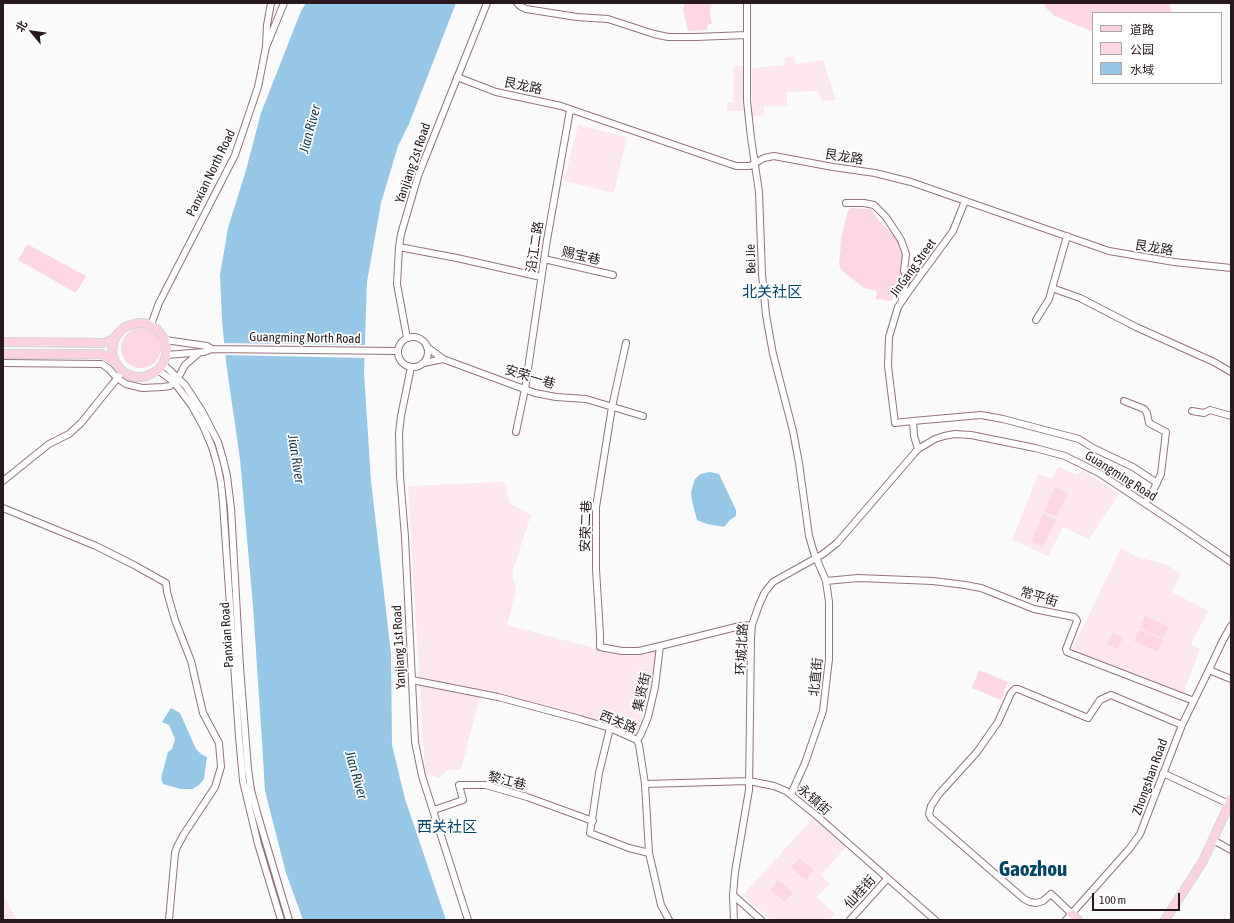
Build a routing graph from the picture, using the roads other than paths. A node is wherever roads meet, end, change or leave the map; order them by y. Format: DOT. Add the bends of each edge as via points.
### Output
graph roads {
  1 [pos="271,3"];
  2 [pos="284,3"];
  3 [pos="487,3"];
  4 [pos="517,3"];
  5 [pos="747,3"];
  6 [pos="746,35"];
  7 [pos="266,47"];
  8 [pos="457,77"];
  9 [pos="570,110"];
  10 [pos="754,164"];
  11 [pos="964,201"];
  12 [pos="846,202"];
  13 [pos="1067,236"];
  14 [pos="399,247"];
  15 [pos="544,259"];
  16 [pos="1231,268"];
  17 [pos="613,275"];
  18 [pos="542,277"];
  19 [pos="1052,288"];
  20 [pos="902,302"];
  21 [pos="1036,320"];
  22 [pos="151,325"];
  23 [pos="116,336"];
  24 [pos="407,338"];
  25 [pos="165,340"];
  26 [pos="3,342"];
  27 [pos="626,343"];
  28 [pos="427,347"];
  29 [pos="212,349"];
  30 [pos="398,351"];
  31 [pos="199,353"];
  32 [pos="3,354"];
  33 [pos="166,355"];
  34 [pos="443,359"];
  35 [pos="115,362"];
  36 [pos="424,362"];
  37 [pos="3,363"];
  38 [pos="160,367"];
  39 [pos="411,367"];
  40 [pos="122,371"];
  41 [pos="1231,372"];
  42 [pos="117,378"];
  43 [pos="176,380"];
  44 [pos="525,389"];
  45 [pos="1124,401"];
  46 [pos="612,407"];
  47 [pos="1192,411"];
  48 [pos="644,416"];
  49 [pos="1231,416"];
  50 [pos="913,421"];
  51 [pos="516,432"];
  52 [pos="918,449"];
  53 [pos="3,481"];
  54 [pos="1157,483"];
  55 [pos="1145,503"];
  56 [pos="3,508"];
  57 [pos="816,558"];
  58 [pos="1231,562"];
  59 [pos="826,581"];
  60 [pos="752,625"];
  61 [pos="1231,626"];
  62 [pos="660,646"];
  63 [pos="1209,670"];
  64 [pos="1231,679"];
  65 [pos="412,680"];
  66 [pos="1194,702"];
  67 [pos="1182,725"];
  68 [pos="610,728"];
  69 [pos="637,740"];
  70 [pos="1163,774"];
  71 [pos="749,781"];
  72 [pos="645,784"];
  73 [pos="791,794"];
  74 [pos="1230,802"];
  75 [pos="434,810"];
  76 [pos="593,821"];
  77 [pos="1213,840"];
  78 [pos="1231,850"];
  79 [pos="649,853"];
  80 [pos="887,879"];
  81 [pos="733,895"];
  82 [pos="1069,917"];
  83 [pos="169,920"];
  84 [pos="282,920"];
  85 [pos="289,920"];
  86 [pos="468,920"];
  87 [pos="669,920"];
  88 [pos="734,920"];
  89 [pos="761,920"];
  90 [pos="850,920"];
  91 [pos="935,920"];
  92 [pos="1078,920"];
  93 [pos="1165,920"];
  1 -- 7 [label="street"];
  2 -- 7 [label="street, Panxian North Road"];
  3 -- 8 [label="street, Yanjiang 2st Road"];
  4 -- 6 [label="street" via="526,9 608,20 668,37"];
  5 -- 6 [label="street, Bei Jie"];
  6 -- 10 [label="street, Bei Jie" via="747,102"];
  7 -- 22 [label="street, Panxian North Road" via="258,87 235,155 159,303"];
  8 -- 9 [label="street, 艮龙路" via="491,90"];
  8 -- 14 [label="street, Yanjiang 2st Road" via="418,176"];
  9 -- 10 [label="street, 艮龙路" via="738,167"];
  9 -- 15 [label="street, 沿江二路"];
  10 -- 11 [label="street, 艮龙路" via="774,156 875,173 911,182"];
  10 -- 57 [label="street, Bei Jie" via="759,192 766,315 799,463 809,536"];
  11 -- 13 [label="street, 艮龙路"];
  11 -- 20 [label="street, JinGang Street" via="953,231"];
  12 -- 20 [label="street" via="874,205 902,240 906,254 904,271 907,277 901,295"];
  13 -- 16 [label="street, 艮龙路" via="1109,251"];
  13 -- 19 [label="street"];
  14 -- 18 [label="street"];
  14 -- 24 [label="street, Yanjiang 2st Road" via="397,284"];
  15 -- 17 [label="street, 赐宝巷"];
  15 -- 18 [label="street, 沿江二路"];
  18 -- 44 [label="street, 沿江二路"];
  19 -- 21 [label="street" via="1049,299"];
  19 -- 41 [label="street" via="1086,301"];
  20 -- 50 [label="street, JinGang Street" via="890,328 888,366 895,422"];
  22 -- 23 [label="main road" via="132,324"];
  22 -- 25 [label="main road"];
  23 -- 26 [label="main road" via="102,343"];
  23 -- 35 [label="main road" via="112,353"];
  24 -- 28 [label="street" via="417,337 424,341"];
  24 -- 30 [label="street" via="401,343"];
  25 -- 29 [label="street, Guangming North Road" via="207,346"];
  25 -- 33 [label="main road"];
  27 -- 46 [label="street"];
  28 -- 34 [label="street"];
  28 -- 36 [label="street" via="428,355"];
  29 -- 30 [label="street, Guangming North Road"];
  29 -- 31 [label="street, Guangming North Road"];
  30 -- 39 [label="street" via="400,360"];
  31 -- 33 [label="street, Guangming North Road"];
  31 -- 43 [label="street" via="185,365"];
  32 -- 35 [label="main road" via="101,354"];
  33 -- 38 [label="main road"];
  34 -- 36 [label="street"];
  34 -- 44 [label="street, 安荣一巷"];
  35 -- 40 [label="main road"];
  36 -- 39 [label="street"];
  37 -- 42 [label="street" via="102,364"];
  38 -- 40 [label="main road" via="144,377 136,377"];
  38 -- 43 [label="street, Panxian Road"];
  39 -- 65 [label="street, Yanjiang 1st Road" via="399,433"];
  40 -- 42 [label="street"];
  42 -- 43 [label="street" via="126,384 142,388 164,388"];
  42 -- 53 [label="street" via="69,434 49,444"];
  43 -- 84 [label="street, Panxian Road" via="203,426 212,447 221,483 243,780 258,844"];
  43 -- 85 [label="street, Panxian Road" via="192,394 212,428 227,476 249,776 265,842"];
  44 -- 46 [label="street, 安荣一巷" via="546,396 586,399"];
  44 -- 51 [label="street, 沿江二路"];
  45 -- 54 [label="street" via="1144,409 1149,423 1166,432 1162,470"];
  46 -- 48 [label="street, 安荣一巷"];
  46 -- 62 [label="street, 安荣二巷" via="596,507 600,647 639,651"];
  47 -- 49 [label="street" via="1204,413 1210,410"];
  50 -- 52 [label="street"];
  50 -- 54 [label="street" via="982,415 1003,419 1079,439 1133,467"];
  52 -- 55 [label="street, Guangming Road" via="935,438 955,434 995,439 1043,450 1066,456 1087,466"];
  52 -- 57 [label="street, 环城北路" via="837,543"];
  54 -- 55 [label="street"];
  55 -- 58 [label="street, Guangming Road"];
  56 -- 83 [label="street" via="96,546 166,583 175,620 191,661 203,713 219,743 221,767 215,787 177,847"];
  57 -- 59 [label="street, 北直街"];
  57 -- 60 [label="street, 环城北路" via="773,582 765,592"];
  59 -- 66 [label="street, 常平街" via="862,578 965,584 983,588 1034,609 1074,617 1077,621 1067,652"];
  59 -- 73 [label="street, 北直街" via="829,602 829,648 825,696 818,727"];
  60 -- 62 [label="street"];
  60 -- 71 [label="street, 环城北路"];
  61 -- 63 [label="street, Zhongshan Road"];
  62 -- 69 [label="street, 集贤街" via="648,717"];
  63 -- 64 [label="street"];
  63 -- 66 [label="street, Zhongshan Road"];
  65 -- 68 [label="street, 西关路" via="498,697"];
  65 -- 75 [label="street, Yanjiang 1st Road" via="417,756"];
  66 -- 67 [label="street, Zhongshan Road"];
  67 -- 70 [label="street, Zhongshan Road"];
  67 -- 82 [label="street" via="1111,695 1100,700 1087,718 1015,689 998,722 977,752 931,806 931,818 1024,899 1036,903 1051,894"];
  68 -- 69 [label="street, 西关路"];
  68 -- 76 [label="street" via="599,773"];
  69 -- 72 [label="street, 西关路"];
  70 -- 74 [label="street"];
  70 -- 82 [label="street, Zhongshan Road" via="1140,834"];
  71 -- 72 [label="street, 永镇街"];
  71 -- 73 [label="street, 永镇街"];
  71 -- 81 [label="street, 环城北路"];
  72 -- 79 [label="street, 西关路"];
  73 -- 80 [label="street, 永镇街"];
  74 -- 77 [label="main road"];
  75 -- 76 [label="street, 黎江巷" via="463,800 459,786 486,785 527,796"];
  75 -- 86 [label="street, Yanjiang 1st Road"];
  76 -- 79 [label="street" via="590,832 592,835"];
  77 -- 78 [label="street"];
  77 -- 93 [label="main road" via="1194,876"];
  79 -- 87 [label="street, 西关路" via="661,905"];
  80 -- 90 [label="street, 仙桂街"];
  80 -- 91 [label="street, 永镇街"];
  81 -- 88 [label="street, 环城北路"];
  81 -- 89 [label="street"];
  82 -- 92 [label="main road"];
}
